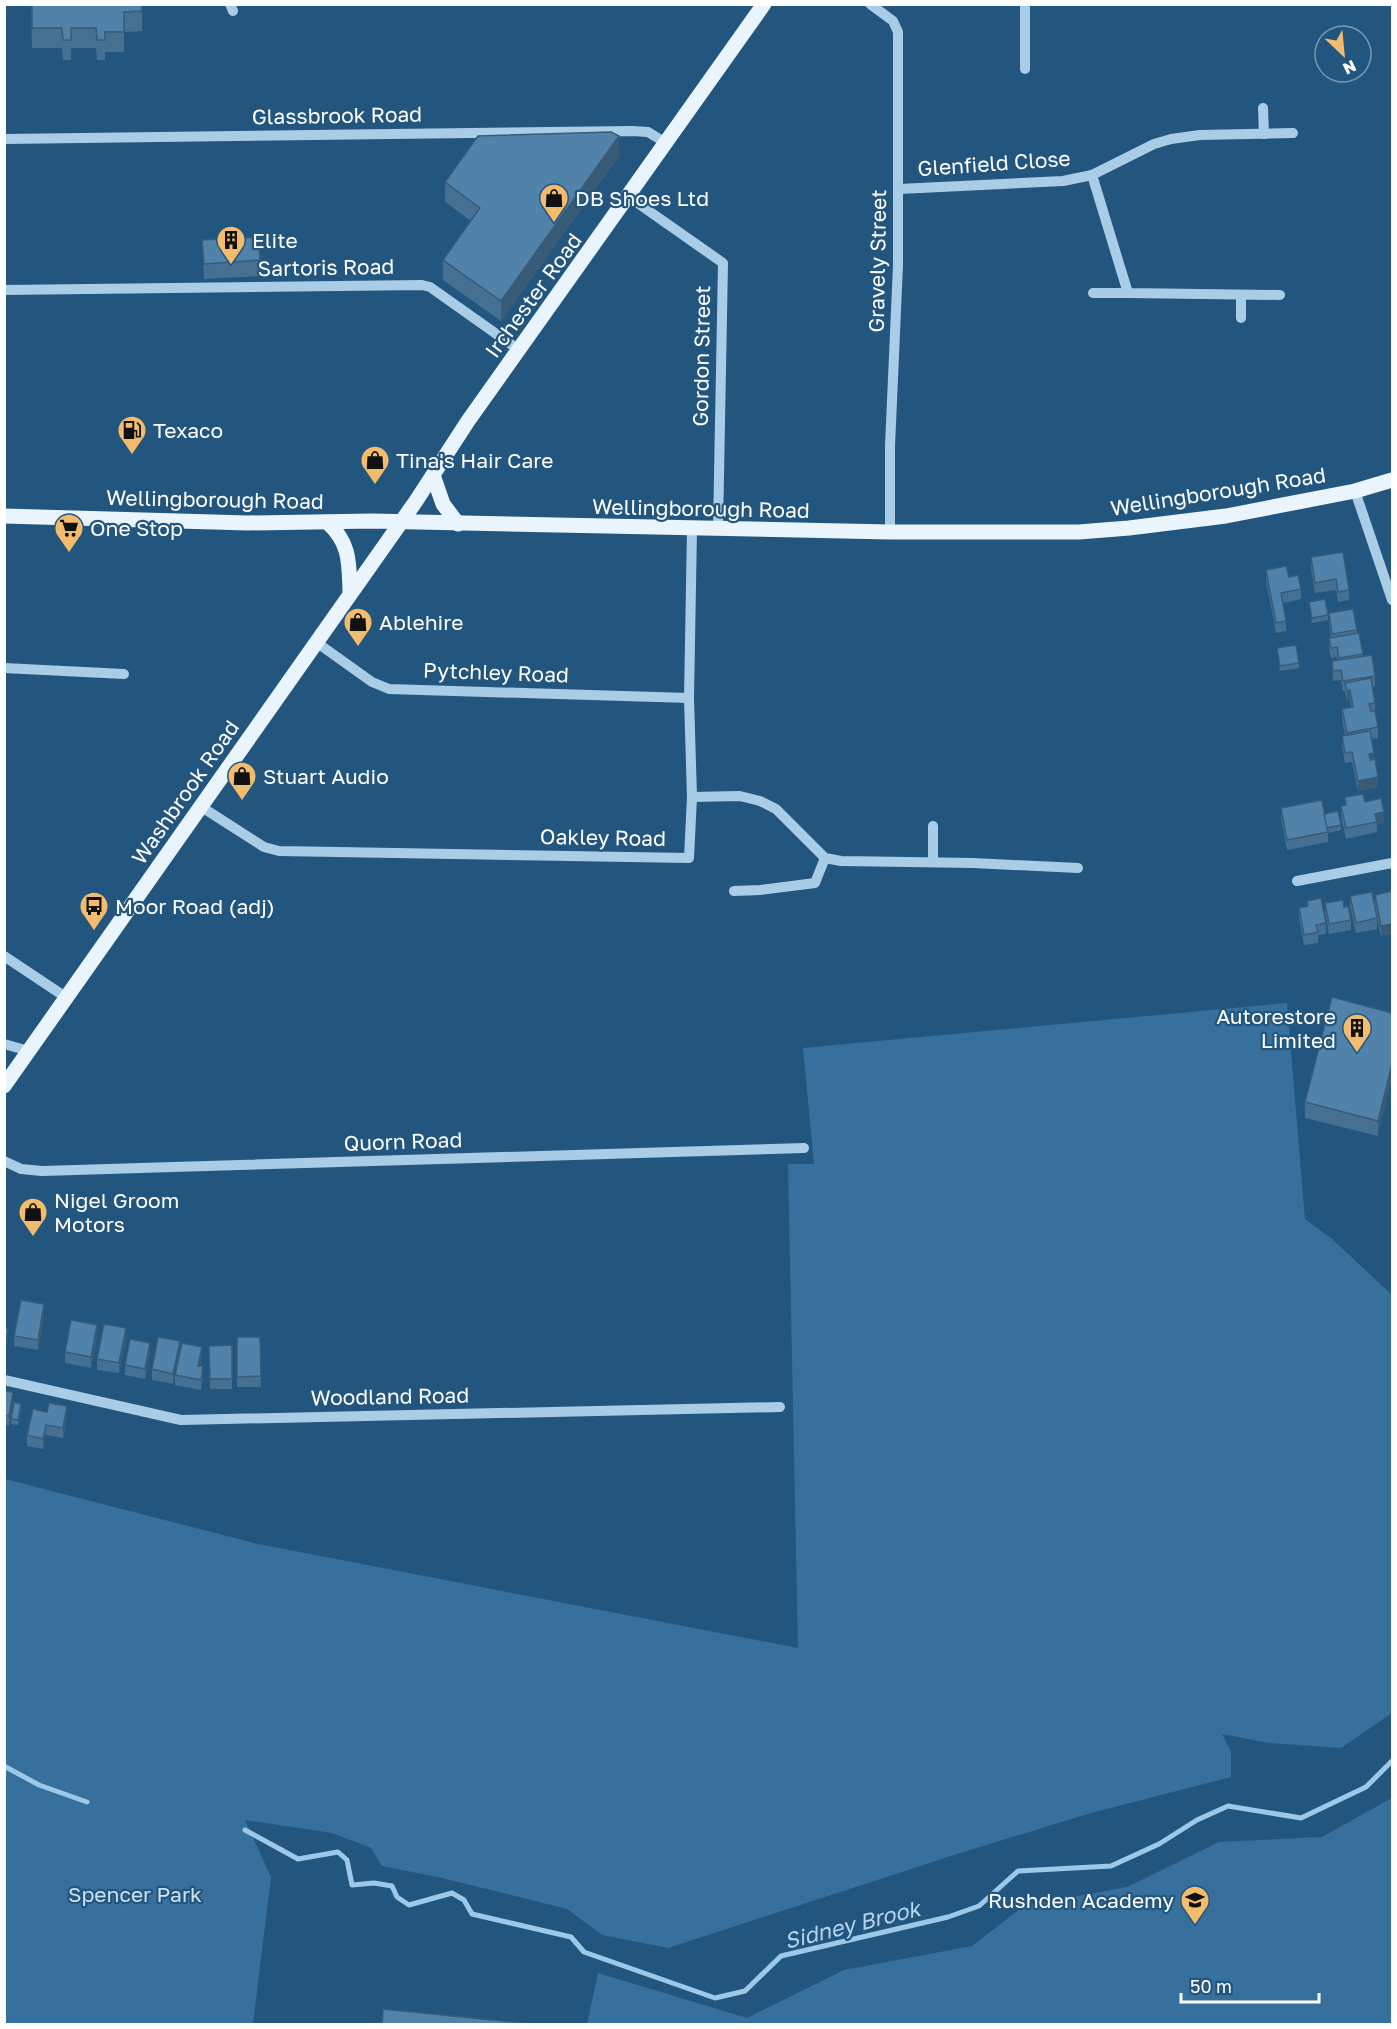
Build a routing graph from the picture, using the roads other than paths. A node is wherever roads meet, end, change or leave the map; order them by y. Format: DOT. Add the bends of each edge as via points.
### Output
graph roads {
  1 [pos="870,4"];
  2 [pos="762,5"];
  3 [pos="1025,6"];
  4 [pos="1025,69"];
  5 [pos="1263,108"];
  6 [pos="1264,134"];
  7 [pos="1293,134"];
  8 [pos="4,139"];
  9 [pos="666,143"];
  10 [pos="1092,176"];
  11 [pos="899,189"];
  12 [pos="629,197"];
  13 [pos="4,290"];
  14 [pos="1093,293"];
  15 [pos="1128,293"];
  16 [pos="1280,295"];
  17 [pos="1241,296"];
  18 [pos="1241,318"];
  19 [pos="519,350"];
  20 [pos="433,475"];
  21 [pos="1392,480"];
  22 [pos="1354,491"];
  23 [pos="4,516"];
  24 [pos="327,522"];
  25 [pos="400,523"];
  26 [pos="458,524"];
  27 [pos="692,529"];
  28 [pos="718,529"];
  29 [pos="890,532"];
  30 [pos="1392,566"];
  31 [pos="1381,570"];
  32 [pos="350,591"];
  33 [pos="1392,600"];
  34 [pos="316,642"];
  35 [pos="4,668"];
  36 [pos="124,674"];
  37 [pos="689,698"];
  38 [pos="692,797"];
  39 [pos="200,806"];
  40 [pos="933,826"];
  41 [pos="825,858"];
  42 [pos="933,862"];
  43 [pos="1392,863"];
  44 [pos="1077,868"];
  45 [pos="1298,881"];
  46 [pos="734,891"];
  47 [pos="4,956"];
  48 [pos="67,998"];
  49 [pos="4,1044"];
  50 [pos="29,1051"];
  51 [pos="4,1086"];
  52 [pos="804,1148"];
  53 [pos="4,1161"];
  54 [pos="4,1380"];
  55 [pos="780,1407"];
  1 -- 11 [label="street, Gravely Street" via="893,21 898,32"];
  2 -- 9 [label="main road, Irchester Road"];
  3 -- 4 [label="street"];
  5 -- 6 [label="street"];
  6 -- 7 [label="street, Glenfield Close"];
  6 -- 10 [label="street, Glenfield Close" via="1171,139"];
  8 -- 9 [label="street, Glassbrook Road" via="632,131 648,132"];
  9 -- 12 [label="main road, Irchester Road"];
  10 -- 11 [label="street, Glenfield Close" via="1063,181"];
  10 -- 15 [label="street, Glenfield Close"];
  11 -- 29 [label="street, Gravely Street"];
  12 -- 19 [label="main road, Irchester Road"];
  12 -- 28 [label="street, Gordon Street" via="723,263"];
  13 -- 19 [label="street, Sartoris Road" via="422,285"];
  14 -- 15 [label="street"];
  15 -- 17 [label="street"];
  16 -- 17 [label="street"];
  17 -- 18 [label="street"];
  19 -- 20 [label="main road, Irchester Road"];
  20 -- 25 [label="main road, Irchester Road"];
  20 -- 26 [label="main road" via="443,504"];
  21 -- 22 [label="main road, Wellingborough Road"];
  22 -- 29 [label="main road, Wellingborough Road" via="1238,514 1129,528 1038,533"];
  22 -- 31 [label="street"];
  23 -- 24 [label="main road, Wellingborough Road"];
  24 -- 25 [label="main road, Wellingborough Road"];
  24 -- 32 [label="main road" via="339,533 347,549"];
  25 -- 26 [label="main road, Wellingborough Road"];
  25 -- 32 [label="main road, Washbrook Road"];
  26 -- 27 [label="main road, Wellingborough Road"];
  27 -- 28 [label="main road, Wellingborough Road"];
  27 -- 37 [label="street, Oakley Road"];
  28 -- 29 [label="main road, Wellingborough Road"];
  30 -- 31 [label="street"];
  31 -- 33 [label="street"];
  32 -- 34 [label="main road, Washbrook Road"];
  34 -- 37 [label="street, Pytchley Road" via="372,682 389,688"];
  34 -- 39 [label="main road, Washbrook Road"];
  35 -- 36 [label="street"];
  37 -- 38 [label="street, Oakley Road"];
  38 -- 39 [label="street, Oakley Road" via="689,858 279,851 264,847"];
  38 -- 41 [label="street" via="740,796 760,801 776,809"];
  39 -- 48 [label="main road, Washbrook Road"];
  40 -- 42 [label="street"];
  41 -- 42 [label="street"];
  41 -- 46 [label="street" via="815,883"];
  42 -- 44 [label="street"];
  43 -- 45 [label="street"];
  47 -- 48 [label="street"];
  48 -- 50 [label="main road, Washbrook Road"];
  49 -- 50 [label="street"];
  50 -- 51 [label="main road, Washbrook Road"];
  52 -- 53 [label="street, Quorn Road" via="42,1171 21,1169"];
  54 -- 55 [label="street, Woodland Road" via="181,1420"];
}
